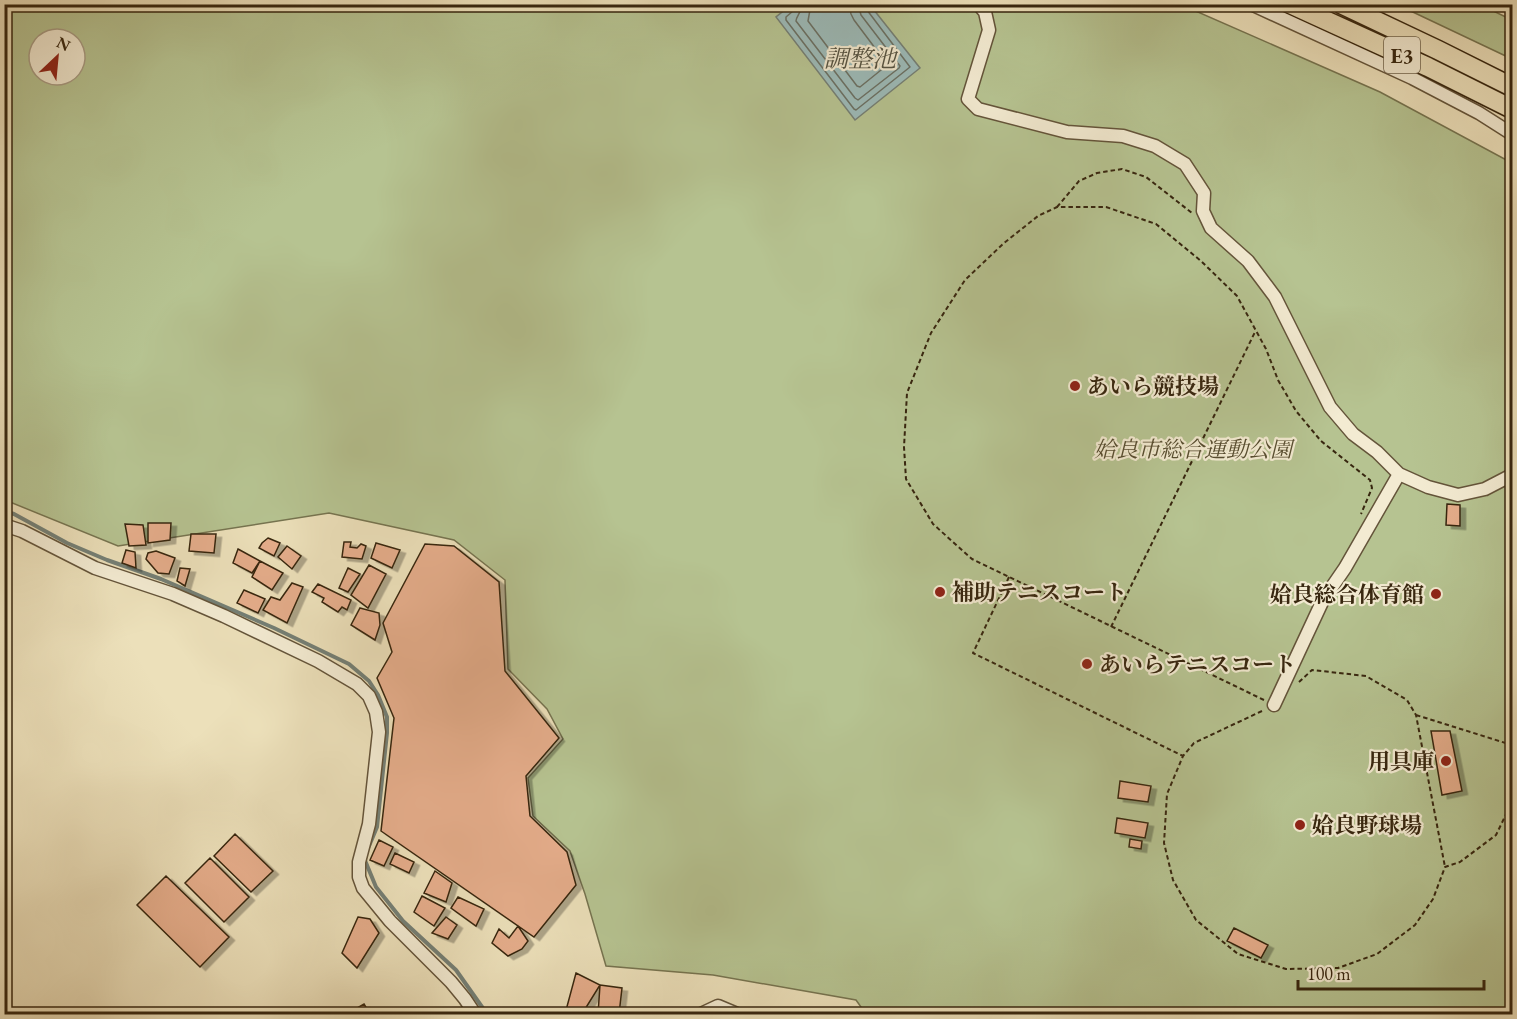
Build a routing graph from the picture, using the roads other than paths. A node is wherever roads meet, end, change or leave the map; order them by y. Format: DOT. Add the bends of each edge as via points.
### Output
graph roads {
  1 [pos="978,4"];
  2 [pos="1251,4"];
  3 [pos="1290,4"];
  4 [pos="1341,4"];
  5 [pos="1512,87"];
  6 [pos="1512,109"];
  7 [pos="1512,134"];
  8 [pos="1399,474"];
  9 [pos="1512,475"];
  10 [pos="4,525"];
  11 [pos="1274,705"];
  12 [pos="475,1014"];
  13 [pos="701,1014"];
  14 [pos="737,1014"];
  1 -- 8 [label="street" via="985,12 989,30 968,99 978,109 1067,132 1122,136 1155,146 1185,164 1204,193 1203,211 1211,228 1248,261 1275,297 1330,407 1353,434"];
  2 -- 7 [label="street" via="1412,78"];
  3 -- 6 [label="highway, E3"];
  4 -- 5 [label="highway, E3"];
  8 -- 9 [label="street" via="1458,495 1485,489"];
  8 -- 11 [label="street" via="1323,600"];
  10 -- 12 [label="street" via="95,568 224,616 318,661 357,684 369,696 379,732 359,877 363,888 390,921 451,982"];
  13 -- 14 [label="street" via="718,1006"];
}
